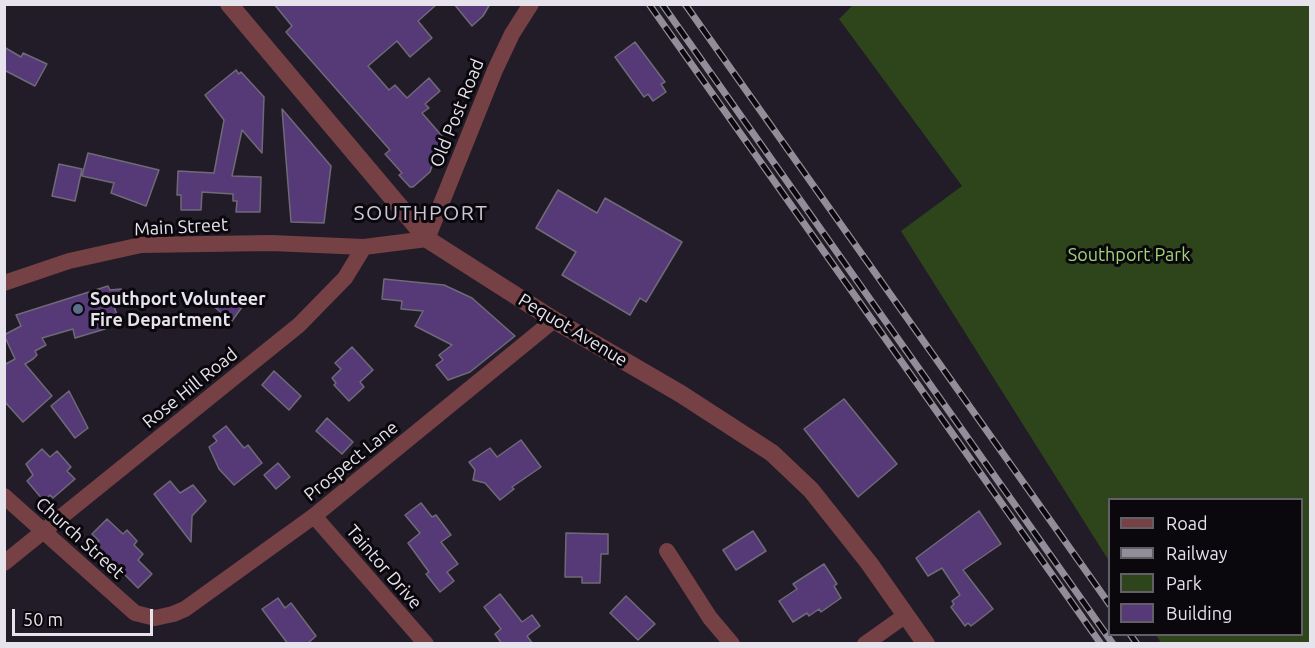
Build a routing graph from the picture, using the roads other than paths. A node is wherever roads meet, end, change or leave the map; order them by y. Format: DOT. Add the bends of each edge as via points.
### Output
graph roads {
  1 [pos="229,4"];
  2 [pos="531,4"];
  3 [pos="427,239"];
  4 [pos="364,247"];
  5 [pos="4,283"];
  6 [pos="554,320"];
  7 [pos="4,496"];
  8 [pos="314,516"];
  9 [pos="43,532"];
  10 [pos="667,551"];
  11 [pos="4,563"];
  12 [pos="906,615"];
  13 [pos="164,617"];
  14 [pos="426,644"];
  15 [pos="732,644"];
  16 [pos="865,644"];
  17 [pos="926,644"];
  1 -- 3 [label="street, Pequot Avenue"];
  2 -- 3 [label="street, Old Post Road" via="495,70"];
  3 -- 4 [label="street"];
  3 -- 6 [label="street, Pequot Avenue"];
  4 -- 5 [label="street, Main Street" via="271,243 141,245 69,261"];
  4 -- 9 [label="street, Rose Hill Road" via="345,278 299,325"];
  6 -- 8 [label="street, Prospect Lane"];
  6 -- 12 [label="street, Pequot Avenue" via="772,453 811,490"];
  7 -- 9 [label="street, Church Street"];
  8 -- 13 [label="street, Prospect Lane" via="185,609"];
  8 -- 14 [label="street, Taintor Drive"];
  9 -- 11 [label="street, Rose Hill Road"];
  9 -- 13 [label="street, Church Street" via="135,613"];
  10 -- 15 [label="street" via="710,618"];
  12 -- 16 [label="street"];
  12 -- 17 [label="street, Pequot Avenue"];
}
